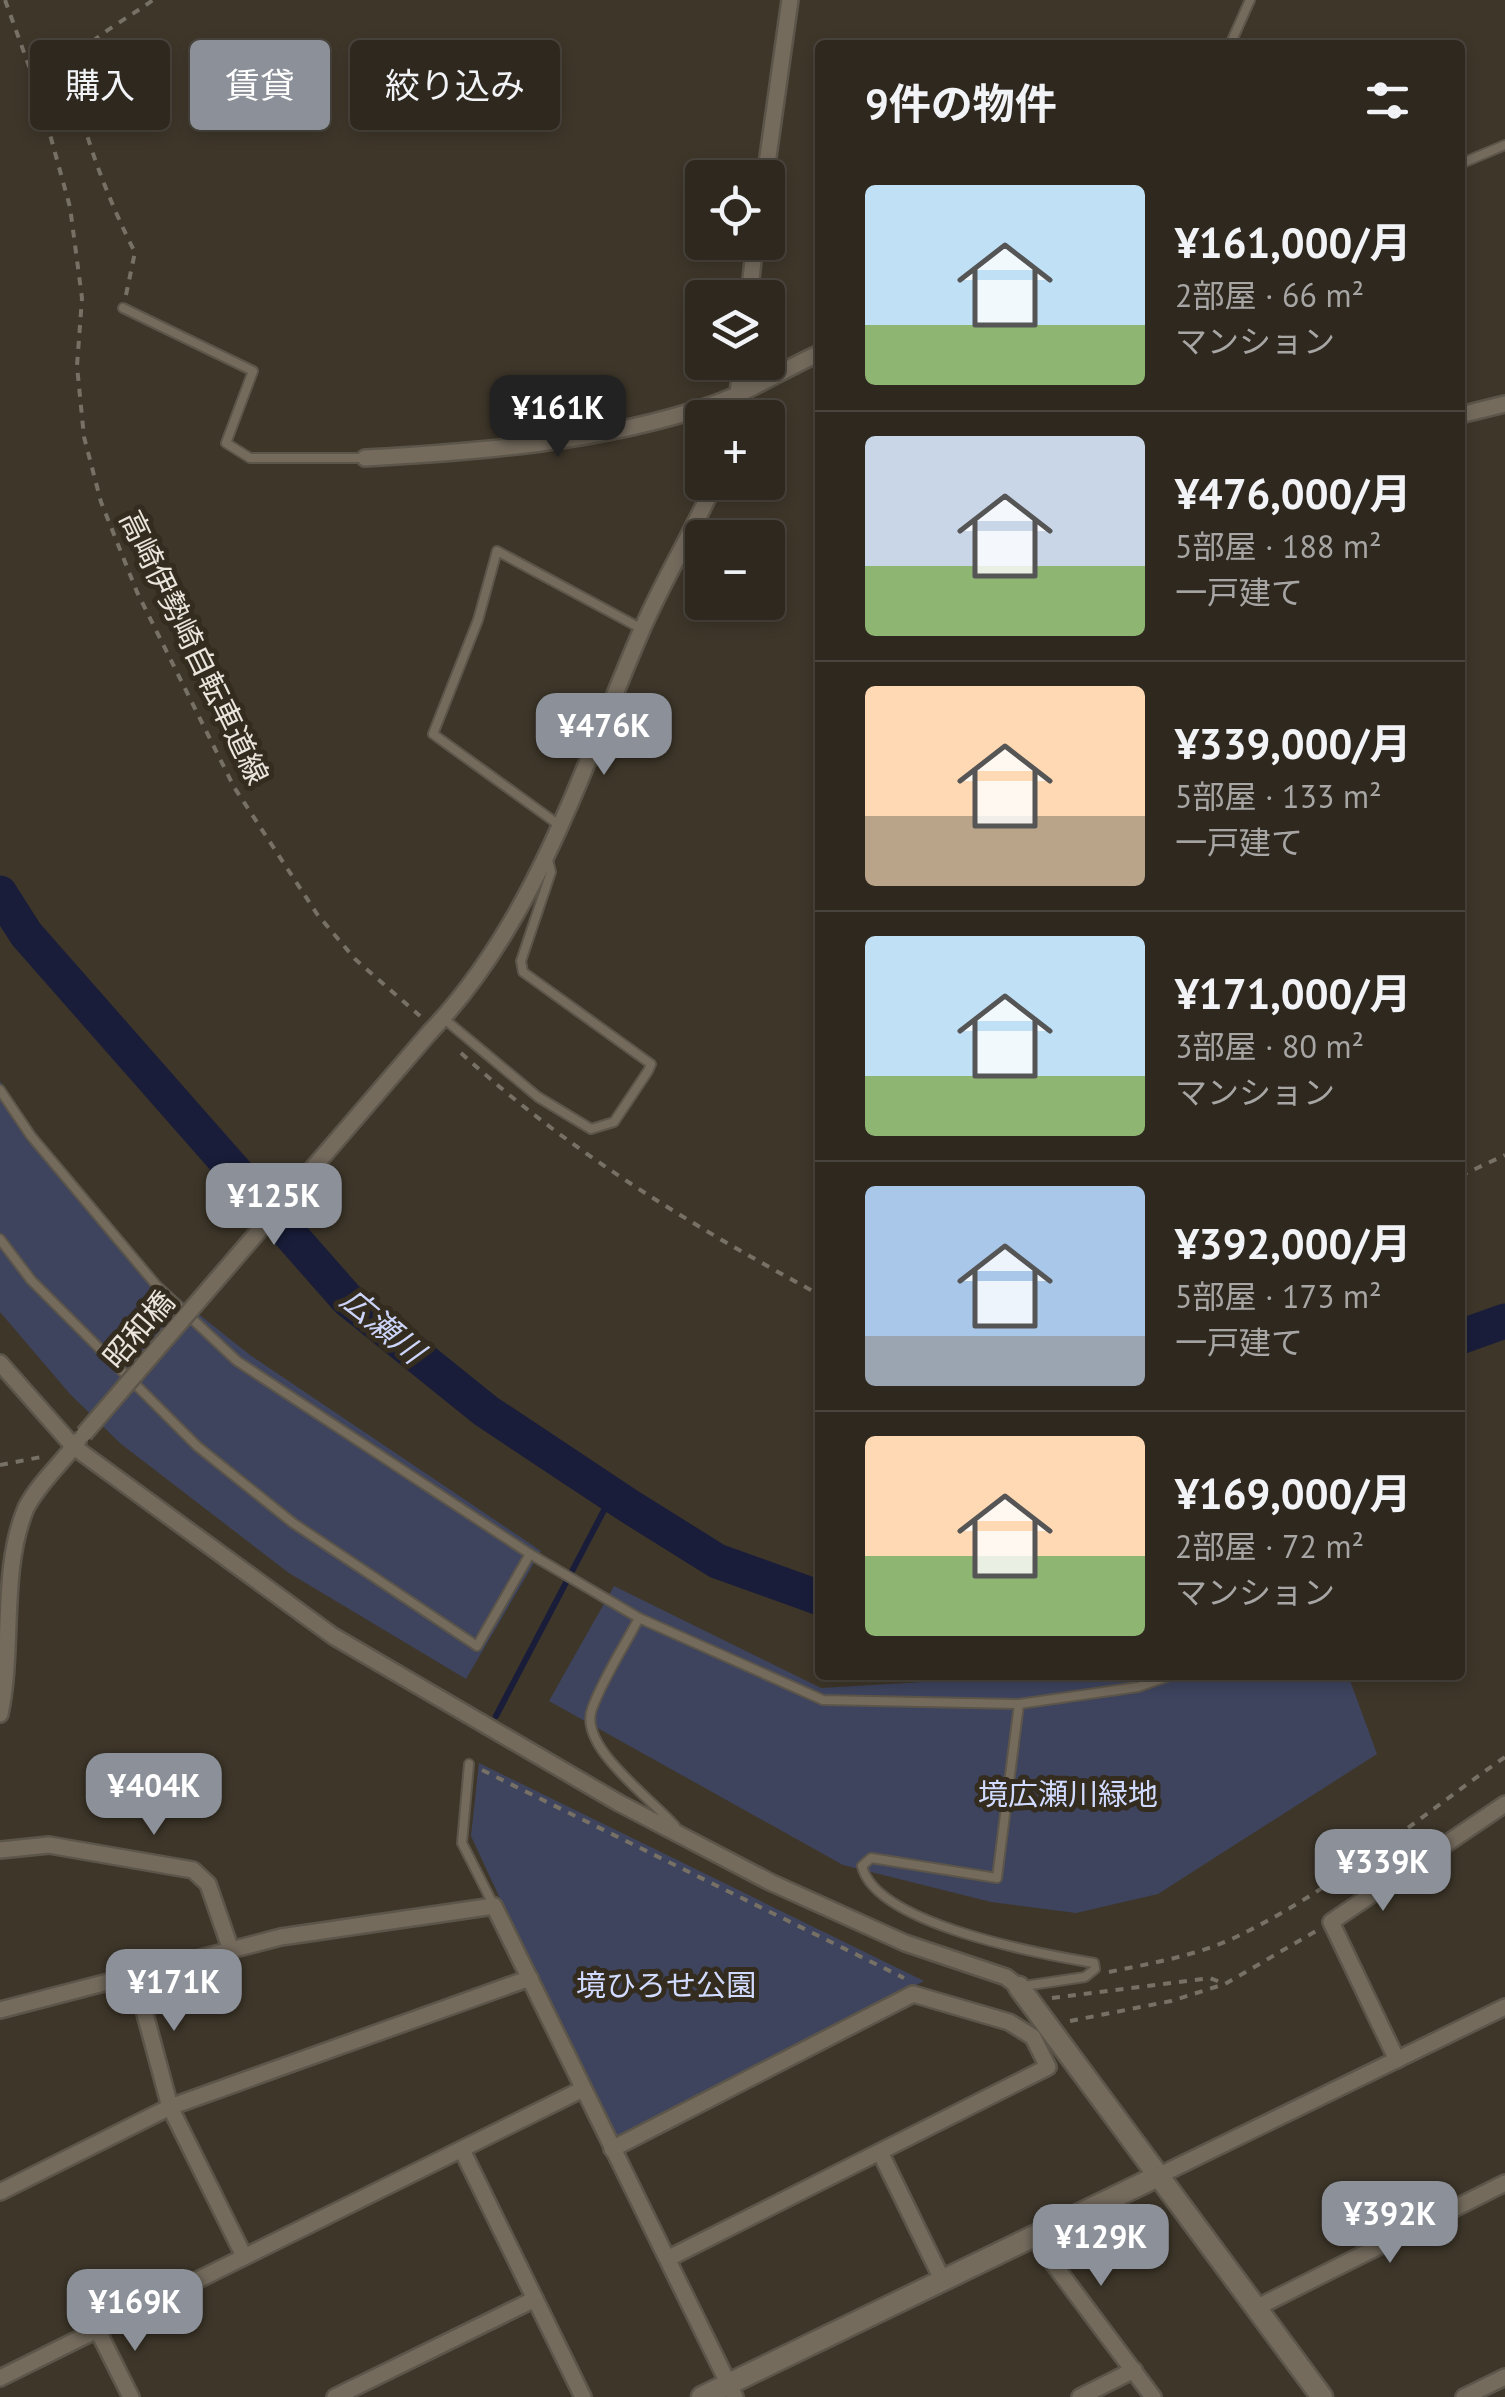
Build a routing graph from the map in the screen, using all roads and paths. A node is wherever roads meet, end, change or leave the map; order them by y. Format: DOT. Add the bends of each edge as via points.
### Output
graph roads {
  1 [pos="5,0"];
  2 [pos="153,0"];
  3 [pos="790,0"];
  4 [pos="1250,0"];
  5 [pos="1232,40"];
  6 [pos="1505,146"];
  7 [pos="767,160"];
  8 [pos="1465,162"];
  9 [pos="123,308"];
  10 [pos="815,356"];
  11 [pos="739,380"];
  12 [pos="737,396"];
  13 [pos="737,400"];
  14 [pos="1505,404"];
  15 [pos="1465,414"];
  16 [pos="365,458"];
  17 [pos="705,500"];
  18 [pos="642,629"];
  19 [pos="560,825"];
  20 [pos="547,856"];
  21 [pos="443,1018"];
  22 [pos="427,1027"];
  23 [pos="454,1046"];
  24 [pos="0,1090"];
  25 [pos="1505,1155"];
  26 [pos="1465,1174"];
  27 [pos="0,1239"];
  28 [pos="815,1292"];
  29 [pos="0,1362"];
  30 [pos="79,1440"];
  31 [pos="0,1465"];
  32 [pos="530,1554"];
  33 [pos="640,1618"];
  34 [pos="1159,1680"];
  35 [pos="1019,1704"];
  36 [pos="0,1714"];
  37 [pos="1505,1756"];
  38 [pos="469,1764"];
  39 [pos="1505,1804"];
  40 [pos="684,1838"];
  41 [pos="0,1850"];
  42 [pos="494,1906"];
  43 [pos="231,1950"];
  44 [pos="134,1974"];
  45 [pos="1085,1977"];
  46 [pos="530,1978"];
  47 [pos="1225,1984"];
  48 [pos="1024,1993"];
  49 [pos="1505,2007"];
  50 [pos="0,2010"];
  51 [pos="1398,2060"];
  52 [pos="583,2089"];
  53 [pos="170,2107"];
  54 [pos="612,2149"];
  55 [pos="462,2150"];
  56 [pos="880,2152"];
  57 [pos="1156,2177"];
  58 [pos="1505,2183"];
  59 [pos="0,2192"];
  60 [pos="1032,2235"];
  61 [pos="244,2256"];
  62 [pos="669,2258"];
  63 [pos="942,2279"];
  64 [pos="535,2299"];
  65 [pos="1256,2308"];
  66 [pos="98,2331"];
  67 [pos="1134,2370"];
  68 [pos="1505,2376"];
  69 [pos="0,2378"];
  70 [pos="732,2391"];
  71 [pos="131,2397"];
  72 [pos="335,2397"];
  73 [pos="583,2397"];
  74 [pos="702,2397"];
  75 [pos="1080,2397"];
  76 [pos="1153,2397"];
  77 [pos="1322,2397"];
  78 [pos="1464,2397"];
  1 -- 22 [label="path, 高崎伊勢崎自転車道線" via="70,207 82,298 84,437 137,592 234,788 318,914"];
  2 -- 9 [label="path" via="80,54 75,70 88,141 113,213 135,252"];
  3 -- 7 [label="street"];
  4 -- 5 [label="lane"];
  6 -- 8 [label="lane"];
  9 -- 16 [label="lane" via="253,370 226,443 250,458"];
  10 -- 12 [label="street"];
  11 -- 12 [label="street"];
  12 -- 13 [label="street"];
  12 -- 16 [label="street" via="572,435"];
  14 -- 15 [label="street"];
  17 -- 18 [label="street, 昭和橋"];
  18 -- 19 [label="street, 昭和橋"];
  18 -- 19 [label="lane" via="497,551 433,734"];
  19 -- 20 [label="street, 昭和橋"];
  20 -- 21 [label="street, 昭和橋" via="486,965"];
  20 -- 21 [label="lane" via="551,872 523,972 651,1064 648,1071 614,1122 591,1129 538,1097"];
  21 -- 22 [label="street, 昭和橋"];
  22 -- 30 [label="street, 昭和橋, bridge"];
  23 -- 28 [label="path" via="584,1156"];
  24 -- 32 [label="lane" via="158,1286 237,1360"];
  25 -- 26 [label="path"];
  27 -- 32 [label="lane" via="31,1280 197,1446 293,1523 477,1646"];
  29 -- 30 [label="street"];
  30 -- 31 [label="path" via="24,1463"];
  30 -- 36 [label="street, 昭和橋" via="27,1508 14,1540"];
  30 -- 40 [label="street" via="333,1636"];
  32 -- 33 [label="lane"];
  33 -- 35 [label="lane" via="823,1700"];
  33 -- 40 [label="lane" via="590,1713 592,1735"];
  34 -- 35 [label="lane"];
  35 -- 45 [label="lane" via="997,1878 871,1858 862,1866 865,1881 882,1900 1005,1949 1094,1963"];
  37 -- 45 [label="path" via="1303,1899 1234,1938"];
  38 -- 42 [label="lane" via="462,1844"];
  39 -- 51 [label="street" via="1332,1922"];
  40 -- 48 [label="street" via="866,1927 1006,1976"];
  41 -- 43 [label="street" via="49,1844 193,1870 208,1884"];
  42 -- 43 [label="street"];
  42 -- 46 [label="street"];
  43 -- 44 [label="street"];
  44 -- 50 [label="street"];
  44 -- 53 [label="street"];
  45 -- 48 [label="lane"];
  46 -- 52 [label="street"];
  46 -- 53 [label="street"];
  47 -- 48 [label="path" via="1210,1978"];
  48 -- 57 [label="street"];
  49 -- 51 [label="street"];
  51 -- 57 [label="street"];
  52 -- 54 [label="street"];
  52 -- 55 [label="street"];
  53 -- 59 [label="street"];
  53 -- 61 [label="street"];
  54 -- 56 [label="street" via="913,1994 1010,2022 1033,2037 1048,2067"];
  54 -- 62 [label="street"];
  55 -- 61 [label="street"];
  55 -- 64 [label="street"];
  56 -- 62 [label="street"];
  56 -- 63 [label="street"];
  57 -- 60 [label="street"];
  57 -- 65 [label="street"];
  58 -- 65 [label="street"];
  60 -- 63 [label="street"];
  60 -- 67 [label="street"];
  61 -- 66 [label="street"];
  62 -- 70 [label="street"];
  63 -- 70 [label="street"];
  64 -- 72 [label="street"];
  64 -- 73 [label="street"];
  65 -- 77 [label="street"];
  66 -- 69 [label="street"];
  66 -- 71 [label="street"];
  67 -- 75 [label="street"];
  67 -- 76 [label="street"];
  68 -- 78 [label="street"];
  70 -- 74 [label="street"];
}
